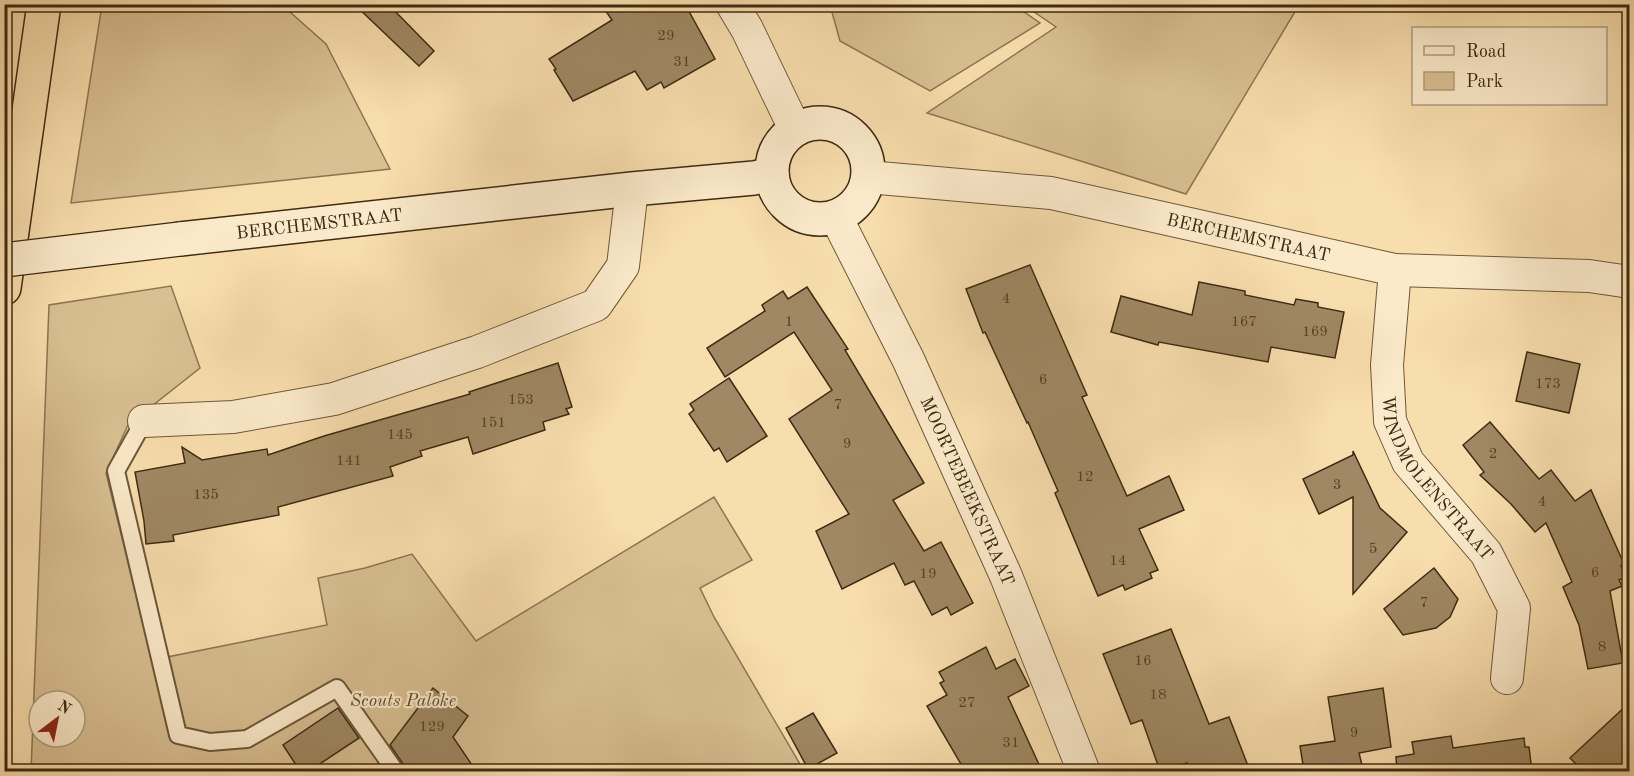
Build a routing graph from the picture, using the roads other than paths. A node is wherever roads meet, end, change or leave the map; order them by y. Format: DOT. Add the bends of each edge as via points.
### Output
graph roads {
  1 [pos="44,4"];
  2 [pos="732,4"];
  3 [pos="795,129"];
  4 [pos="772,174"];
  5 [pos="868,177"];
  6 [pos="632,189"];
  7 [pos="836,217"];
  8 [pos="4,260"];
  9 [pos="1395,270"];
  10 [pos="1629,282"];
  11 [pos="4,288"];
  12 [pos="144,421"];
  13 [pos="1507,678"];
  14 [pos="396,771"];
  15 [pos="1084,771"];
  1 -- 11 [label="highway"];
  2 -- 3 [label="street"];
  3 -- 4 [label="street" via="781,142"];
  3 -- 5 [label="street" via="813,123 835,125 851,133 868,162"];
  4 -- 6 [label="street, BERCHEMSTRAAT"];
  4 -- 7 [label="street" via="782,201 802,216 821,220"];
  5 -- 7 [label="street" via="861,198"];
  5 -- 9 [label="street, BERCHEMSTRAAT" via="1051,193"];
  6 -- 8 [label="street, BERCHEMSTRAAT, bridge"];
  6 -- 12 [label="street" via="623,266 596,305 477,352 334,399 233,417"];
  7 -- 15 [label="street, MOORTEBEEKSTRAAT" via="908,359 1006,576"];
  9 -- 10 [label="street, BERCHEMSTRAAT" via="1589,276"];
  9 -- 13 [label="street, WINDMOLENSTRAAT" via="1387,365 1390,421 1408,462 1486,553 1514,608"];
  12 -- 14 [label="lane" via="116,471 178,735 210,742 247,739 337,688"];
}
